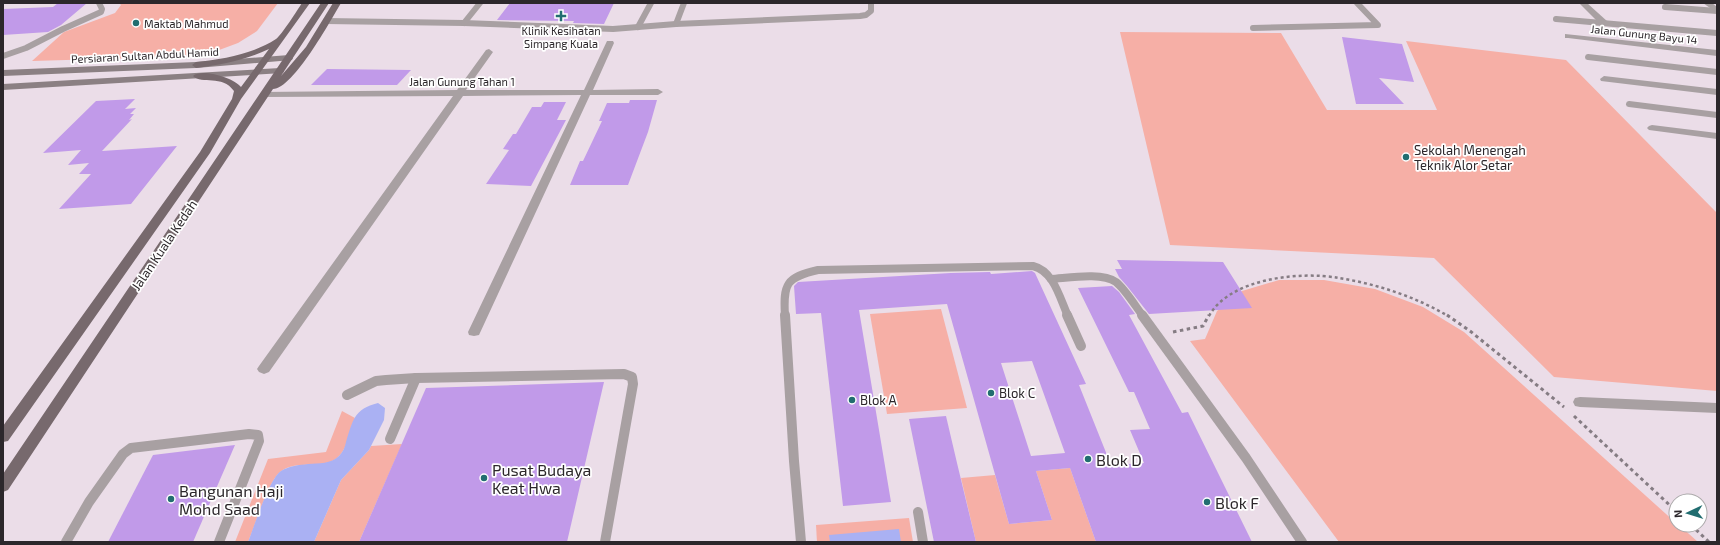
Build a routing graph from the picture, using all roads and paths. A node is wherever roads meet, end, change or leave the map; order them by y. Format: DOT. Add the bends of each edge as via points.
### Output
graph roads {
  1 [pos="99,3"];
  2 [pos="306,3"];
  3 [pos="324,3"];
  4 [pos="337,3"];
  5 [pos="480,3"];
  6 [pos="651,3"];
  7 [pos="684,3"];
  8 [pos="871,3"];
  9 [pos="1357,3"];
  10 [pos="1583,3"];
  11 [pos="1665,7"];
  12 [pos="1714,8"];
  13 [pos="1556,19"];
  14 [pos="326,21"];
  15 [pos="464,23"];
  16 [pos="676,24"];
  17 [pos="1605,24"];
  18 [pos="638,27"];
  19 [pos="1253,28"];
  20 [pos="1717,33"];
  21 [pos="1568,36"];
  22 [pos="279,38"];
  23 [pos="610,43"];
  24 [pos="489,52"];
  25 [pos="1717,53"];
  26 [pos="3,56"];
  27 [pos="1588,57"];
  28 [pos="289,58"];
  29 [pos="264,60"];
  30 [pos="196,65"];
  31 [pos="280,71"];
  32 [pos="256,72"];
  33 [pos="1717,72"];
  34 [pos="3,73"];
  35 [pos="197,76"];
  36 [pos="1604,79"];
  37 [pos="4,88"];
  38 [pos="587,92"];
  39 [pos="658,92"];
  40 [pos="1717,92"];
  41 [pos="460,93"];
  42 [pos="265,94"];
  43 [pos="237,99"];
  44 [pos="1629,104"];
  45 [pos="1717,115"];
  46 [pos="1652,128"];
  47 [pos="1717,136"];
  48 [pos="1052,279"];
  49 [pos="474,332"];
  50 [pos="1162,342"];
  51 [pos="1081,346"];
  52 [pos="264,369"];
  53 [pos="416,378"];
  54 [pos="347,395"];
  55 [pos="1580,402"];
  56 [pos="1565,408"];
  57 [pos="1717,408"];
  58 [pos="1571,414"];
  59 [pos="3,437"];
  60 [pos="390,439"];
  61 [pos="3,486"];
  62 [pos="1668,504"];
  63 [pos="918,512"];
  64 [pos="1699,533"];
  65 [pos="66,542"];
  66 [pos="219,542"];
  67 [pos="605,542"];
  68 [pos="801,542"];
  69 [pos="923,542"];
  70 [pos="1302,542"];
  71 [pos="1709,542"];
  1 -- 26 [label="lane" via="101,12 35,45"];
  2 -- 22 [label="main road, Jalan Kuala Kedah"];
  3 -- 28 [label="main road, Jalan Kuala Kedah"];
  4 -- 14 [label="main road"];
  5 -- 15 [label="lane"];
  6 -- 18 [label="lane"];
  7 -- 16 [label="lane"];
  8 -- 16 [label="lane" via="871,12 860,16"];
  9 -- 19 [label="lane" via="1378,25"];
  10 -- 17 [label="street"];
  11 -- 12 [label="lane"];
  13 -- 17 [label="lane"];
  14 -- 15 [label="lane"];
  14 -- 42 [label="main road" via="295,69"];
  15 -- 18 [label="lane" via="613,29"];
  16 -- 18 [label="lane"];
  17 -- 20 [label="lane"];
  21 -- 25 [label="street, Jalan Gunung Bayu 14"];
  22 -- 29 [label="main road, Jalan Kuala Kedah"];
  22 -- 30 [label="main road" via="245,56"];
  23 -- 38 [label="street"];
  24 -- 41 [label="street"];
  27 -- 33 [label="lane"];
  28 -- 29 [label="main road, Persiaran Sultan Abdul Hamid"];
  28 -- 31 [label="main road, Jalan Kuala Kedah"];
  29 -- 30 [label="main road, Persiaran Sultan Abdul Hamid"];
  29 -- 32 [label="main road, Jalan Kuala Kedah"];
  30 -- 34 [label="main road, Persiaran Sultan Abdul Hamid"];
  31 -- 32 [label="main road, Persiaran Sultan Abdul Hamid"];
  31 -- 42 [label="main road, Jalan Kuala Kedah"];
  32 -- 35 [label="main road, Persiaran Sultan Abdul Hamid"];
  32 -- 43 [label="main road, Jalan Kuala Kedah"];
  35 -- 37 [label="main road, Persiaran Sultan Abdul Hamid"];
  35 -- 43 [label="main road" via="227,80 239,91"];
  36 -- 40 [label="street"];
  38 -- 39 [label="street, Jalan Gunung Tahan 1"];
  38 -- 41 [label="street, Jalan Gunung Tahan 1"];
  38 -- 49 [label="street"];
  41 -- 42 [label="street, Jalan Gunung Tahan 1"];
  41 -- 52 [label="street"];
  42 -- 61 [label="main road, Jalan Kuala Kedah"];
  43 -- 59 [label="main road, Jalan Kuala Kedah" via="205,153"];
  44 -- 45 [label="lane"];
  46 -- 47 [label="street"];
  48 -- 50 [label="lane" via="1099,277 1117,283"];
  48 -- 51 [label="lane"];
  48 -- 68 [label="lane" via="1047,272 1033,266 818,270 800,273 790,280 785,291 786,319 792,440"];
  50 -- 56 [label="path" via="1173,332 1203,326 1221,300 1243,286 1286,277 1338,278 1392,292 1452,318"];
  50 -- 70 [label="lane" via="1246,458"];
  53 -- 54 [label="lane" via="376,381"];
  53 -- 60 [label="lane"];
  53 -- 67 [label="lane" via="624,374 632,377 634,384"];
  55 -- 57 [label="street"];
  58 -- 62 [label="path"];
  63 -- 69 [label="lane"];
  64 -- 71 [label="path"];
  65 -- 66 [label="lane" via="89,502 130,448 250,434 258,436 259,441"];
}
